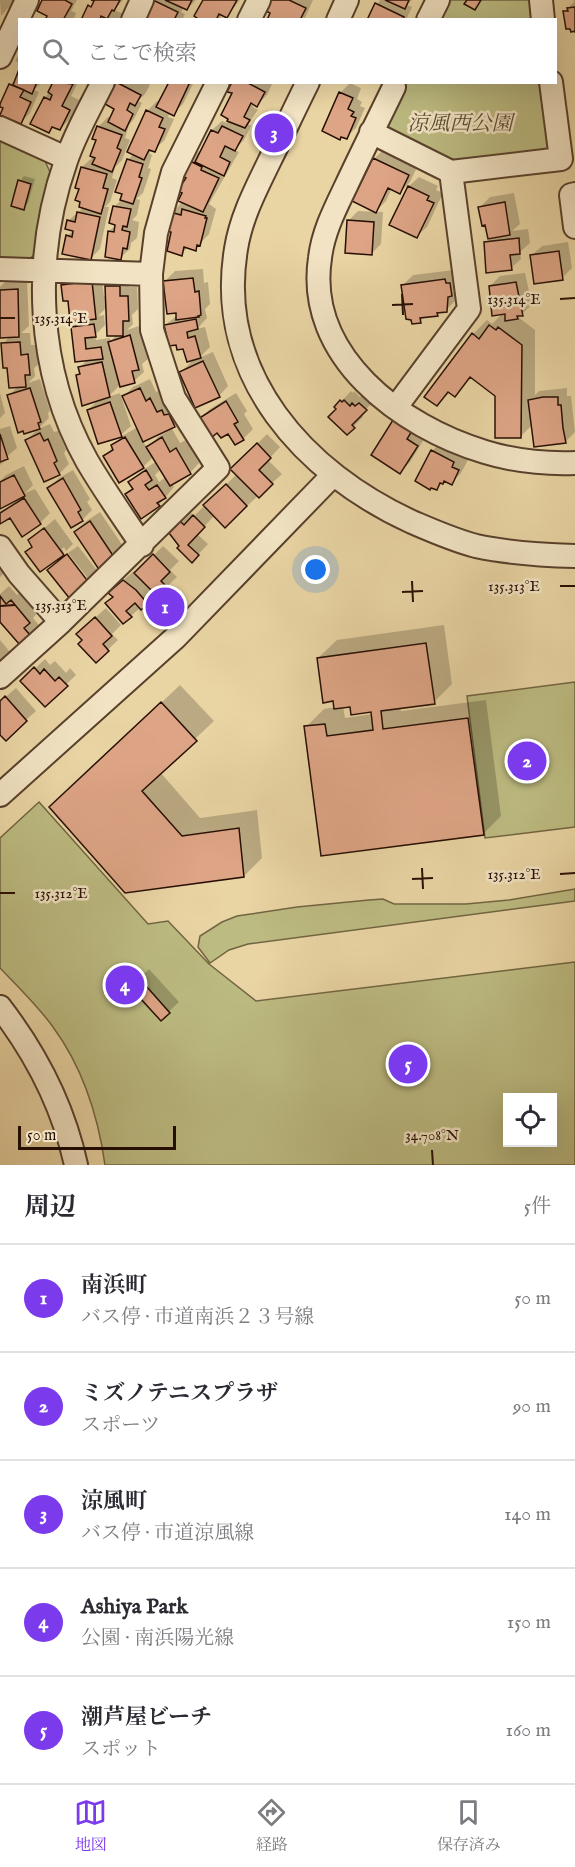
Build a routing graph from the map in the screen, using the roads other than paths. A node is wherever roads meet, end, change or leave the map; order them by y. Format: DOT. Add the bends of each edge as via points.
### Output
graph roads {
  1 [pos="27,0"];
  2 [pos="142,0"];
  3 [pos="259,0"];
  4 [pos="347,0"];
  5 [pos="438,0"];
  6 [pos="541,0"];
  7 [pos="18,18"];
  8 [pos="134,18"];
  9 [pos="250,18"];
  10 [pos="339,18"];
  11 [pos="429,18"];
  12 [pos="543,18"];
  13 [pos="18,19"];
  14 [pos="0,57"];
  15 [pos="102,84"];
  16 [pos="217,84"];
  17 [pos="307,84"];
  18 [pos="392,84"];
  19 [pos="551,84"];
  20 [pos="0,128"];
  21 [pos="371,132"];
  22 [pos="66,158"];
  23 [pos="451,172"];
  24 [pos="573,195"];
  25 [pos="575,227"];
  26 [pos="0,269"];
  27 [pos="44,271"];
  28 [pos="151,274"];
  29 [pos="396,407"];
  30 [pos="575,463"];
  31 [pos="333,475"];
  32 [pos="142,545"];
  33 [pos="0,547"];
  34 [pos="575,556"];
  35 [pos="61,622"];
  36 [pos="0,676"];
  37 [pos="0,795"];
  38 [pos="0,1007"];
  39 [pos="76,1165"];
  1 -- 7 [label="street"];
  2 -- 8 [label="street"];
  3 -- 9 [label="street"];
  4 -- 10 [label="street"];
  5 -- 11 [label="street"];
  6 -- 12 [label="street"];
  13 -- 14 [label="street"];
  15 -- 22 [label="street"];
  16 -- 28 [label="street" via="173,172 156,233"];
  17 -- 31 [label="street" via="247,209 236,250 235,311 244,350 269,405 298,443"];
  18 -- 21 [label="street"];
  19 -- 23 [label="street" via="561,159"];
  20 -- 22 [label="street"];
  21 -- 23 [label="street"];
  21 -- 29 [label="street" via="327,228 319,290 325,321 347,363"];
  22 -- 27 [label="street" via="50,221"];
  23 -- 29 [label="street" via="469,309"];
  24 -- 25 [label="street"];
  26 -- 27 [label="street"];
  27 -- 28 [label="street"];
  27 -- 32 [label="street" via="48,351 61,399 87,459"];
  28 -- 32 [label="street" via="152,330 174,398 218,468"];
  29 -- 30 [label="street" via="436,432 480,450 526,461"];
  31 -- 34 [label="street" via="386,509 444,536 511,552"];
  31 -- 37 [label="street" via="176,637"];
  32 -- 35 [label="street"];
  33 -- 35 [label="street"];
  35 -- 36 [label="street"];
  38 -- 39 [label="street" via="50,1086"];
}
